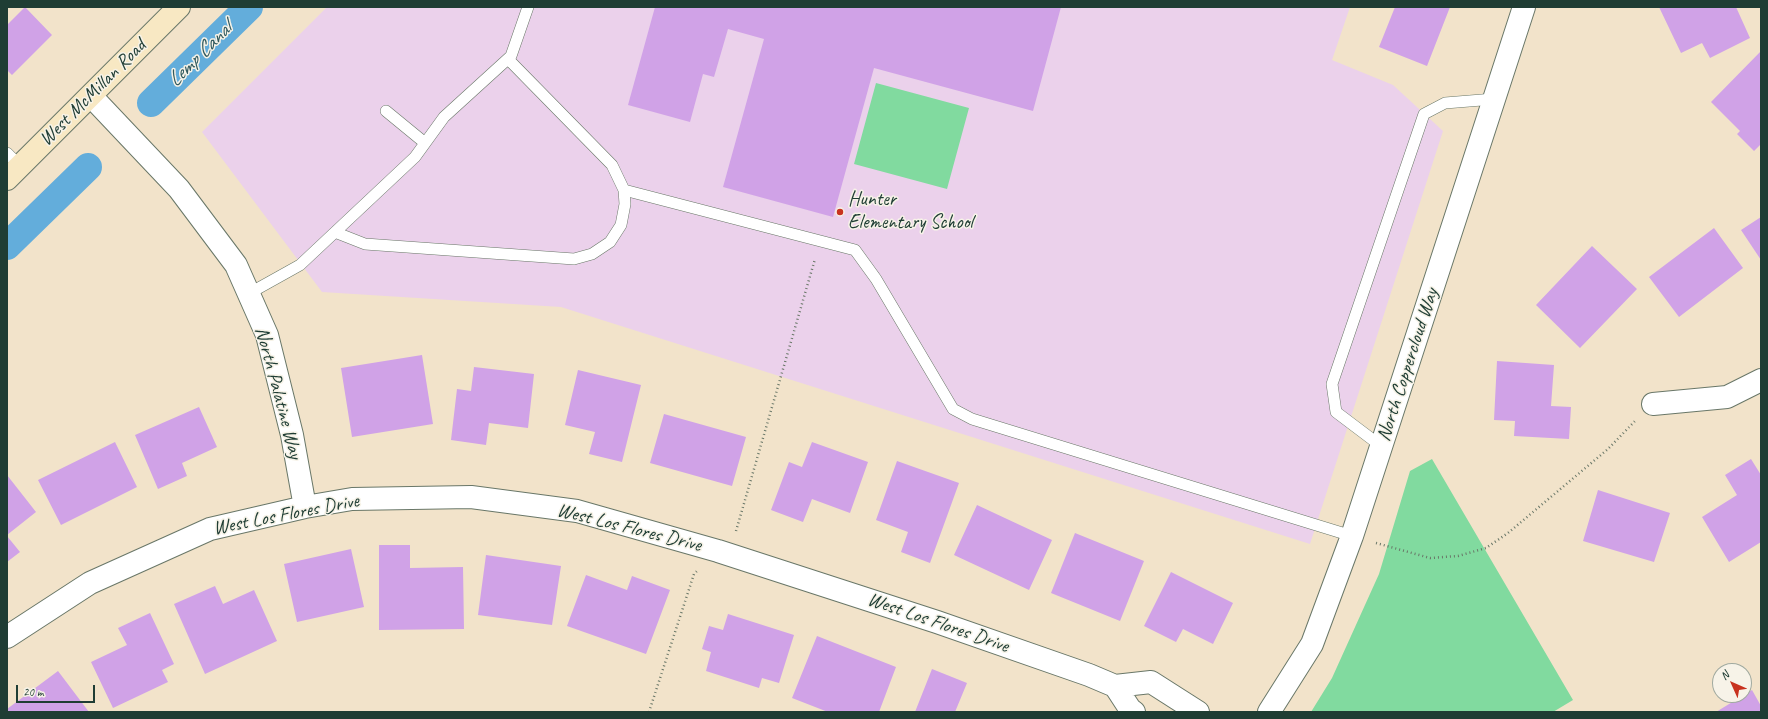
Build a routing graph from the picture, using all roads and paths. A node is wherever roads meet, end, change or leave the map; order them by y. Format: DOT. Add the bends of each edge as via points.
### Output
graph roads {
  1 [pos="528,7"];
  2 [pos="1524,7"];
  3 [pos="171,10"];
  4 [pos="508,59"];
  5 [pos="90,96"];
  6 [pos="1494,99"];
  7 [pos="386,110"];
  8 [pos="425,143"];
  9 [pos="11,166"];
  10 [pos="624,190"];
  11 [pos="336,233"];
  12 [pos="820,241"];
  13 [pos="248,294"];
  14 [pos="1761,380"];
  15 [pos="1653,404"];
  16 [pos="1381,446"];
  17 [pos="305,507"];
  18 [pos="1352,536"];
  19 [pos="1374,543"];
  20 [pos="718,550"];
  21 [pos="7,637"];
  22 [pos="1115,686"];
  23 [pos="649,712"];
  24 [pos="1134,712"];
  25 [pos="1198,712"];
  26 [pos="1269,712"];
  1 -- 4 [label="lane"];
  2 -- 6 [label="street, North Coppercloud Way"];
  3 -- 5 [label="main road, West McMillan Road"];
  4 -- 8 [label="lane" via="444,117"];
  4 -- 10 [label="lane" via="612,165"];
  5 -- 9 [label="main road, West McMillan Road"];
  5 -- 13 [label="street, North Palatine Way" via="179,189 236,266"];
  6 -- 16 [label="street, North Coppercloud Way"];
  6 -- 16 [label="lane" via="1445,103 1424,114 1332,384 1336,412"];
  7 -- 8 [label="lane"];
  8 -- 11 [label="lane" via="415,157"];
  10 -- 11 [label="lane" via="622,225 610,242 592,254 574,259 364,244"];
  10 -- 12 [label="lane"];
  11 -- 13 [label="lane" via="300,265"];
  12 -- 18 [label="lane" via="855,250 876,279 952,409 972,420"];
  12 -- 20 [label="path" via="736,533"];
  13 -- 17 [label="street, North Palatine Way" via="267,335 292,435"];
  14 -- 15 [label="street" via="1727,397"];
  15 -- 19 [label="path" via="1608,449 1508,533 1486,548 1458,556 1430,558"];
  16 -- 18 [label="street, North Coppercloud Way"];
  17 -- 20 [label="street, West Los Flores Drive" via="352,499 471,497 577,511"];
  17 -- 21 [label="street, West Los Flores Drive" via="210,529 90,583"];
  18 -- 26 [label="street, North Coppercloud Way" via="1312,644"];
  20 -- 22 [label="street, West Los Flores Drive" via="937,622"];
  20 -- 23 [label="path" via="694,574"];
  22 -- 24 [label="street"];
  22 -- 25 [label="street, West Los Flores Drive" via="1151,682"];
}
